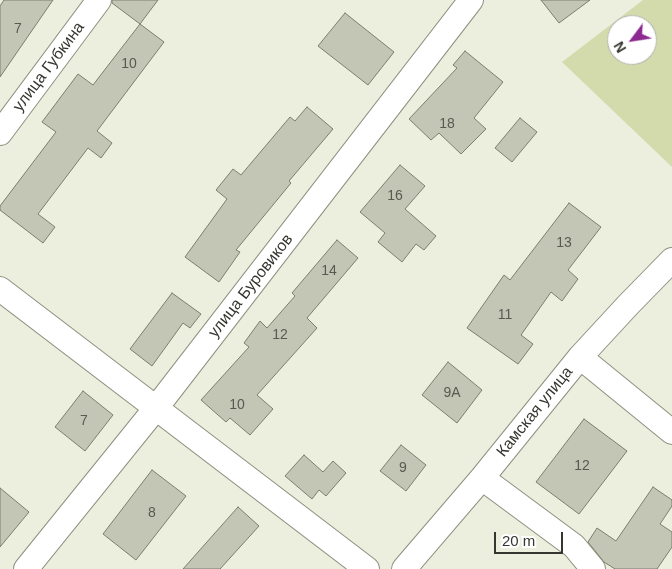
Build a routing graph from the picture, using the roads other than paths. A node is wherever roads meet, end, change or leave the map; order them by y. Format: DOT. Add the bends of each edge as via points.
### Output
graph roads {
  1 [pos="99,0"];
  2 [pos="471,0"];
  3 [pos="0,133"];
  4 [pos="672,260"];
  5 [pos="0,289"];
  6 [pos="580,357"];
  7 [pos="156,408"];
  8 [pos="672,432"];
  9 [pos="482,478"];
  10 [pos="26,569"];
  11 [pos="367,569"];
  12 [pos="404,569"];
  13 [pos="593,569"];
  1 -- 3 [label="street, улица Губкина"];
  2 -- 7 [label="street, улица Буровиков"];
  4 -- 6 [label="street, Камская улица"];
  5 -- 7 [label="street"];
  6 -- 8 [label="street"];
  6 -- 9 [label="street, Камская улица"];
  7 -- 10 [label="street, улица Буровиков"];
  7 -- 11 [label="street"];
  9 -- 12 [label="street, Камская улица"];
  9 -- 13 [label="street" via="574,546"];
}
